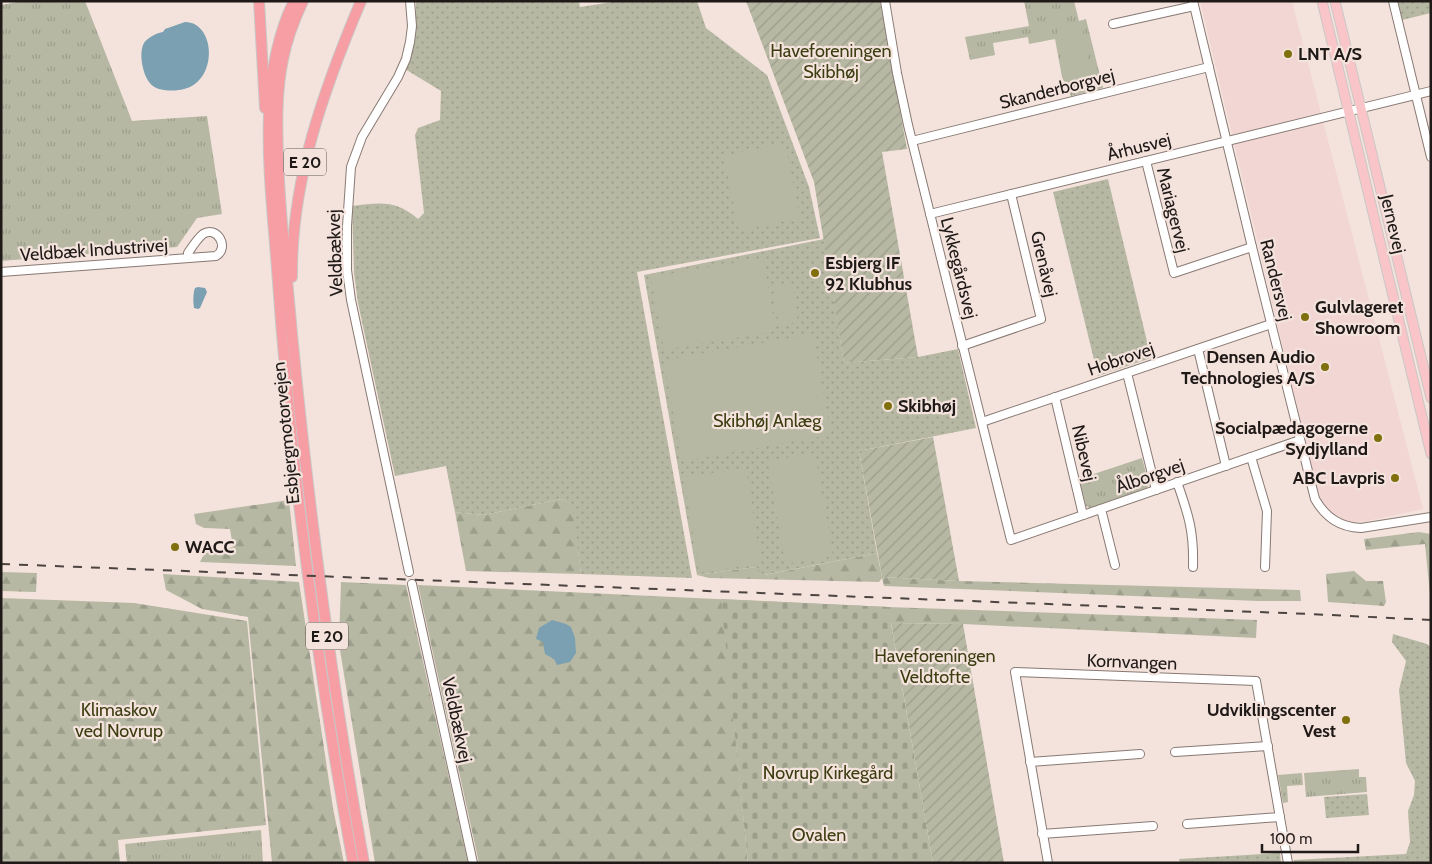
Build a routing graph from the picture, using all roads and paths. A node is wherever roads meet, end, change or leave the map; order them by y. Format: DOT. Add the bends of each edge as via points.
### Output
graph roads {
  1 [pos="259,1"];
  2 [pos="294,1"];
  3 [pos="303,1"];
  4 [pos="361,1"];
  5 [pos="410,1"];
  6 [pos="885,1"];
  7 [pos="1322,1"];
  8 [pos="1335,1"];
  9 [pos="1393,1"];
  10 [pos="1193,3"];
  11 [pos="1113,24"];
  12 [pos="1209,68"];
  13 [pos="1431,91"];
  14 [pos="1415,95"];
  15 [pos="1355,109"];
  16 [pos="912,141"];
  17 [pos="1227,141"];
  18 [pos="1431,157"];
  19 [pos="1146,161"];
  20 [pos="270,181"];
  21 [pos="1011,194"];
  22 [pos="930,214"];
  23 [pos="1252,247"];
  24 [pos="188,258"];
  25 [pos="1,272"];
  26 [pos="1271,324"];
  27 [pos="292,331"];
  28 [pos="962,346"];
  29 [pos="1198,349"];
  30 [pos="1127,373"];
  31 [pos="1055,397"];
  32 [pos="1431,398"];
  33 [pos="982,422"];
  34 [pos="1300,440"];
  35 [pos="1431,454"];
  36 [pos="1251,457"];
  37 [pos="1226,466"];
  38 [pos="1177,482"];
  39 [pos="1156,490"];
  40 [pos="1101,509"];
  41 [pos="1083,515"];
  42 [pos="1431,517"];
  43 [pos="1011,540"];
  44 [pos="1115,565"];
  45 [pos="1193,567"];
  46 [pos="1265,568"];
  47 [pos="409,572"];
  48 [pos="412,584"];
  49 [pos="1268,746"];
  50 [pos="1175,752"];
  51 [pos="1140,754"];
  52 [pos="1030,762"];
  53 [pos="1280,816"];
  54 [pos="1187,824"];
  55 [pos="1153,826"];
  56 [pos="1042,834"];
  57 [pos="353,863"];
  58 [pos="364,863"];
  59 [pos="473,863"];
  60 [pos="1048,863"];
  61 [pos="1288,863"];
  1 -- 20 [label="highway"];
  2 -- 20 [label="highway, Esbjergmotorvejen / E 20" via="275,59 270,105"];
  3 -- 27 [label="highway, Esbjergmotorvejen" via="283,58 278,94 279,178"];
  4 -- 27 [label="highway, E 20" via="325,96 302,173 293,236"];
  5 -- 47 [label="street, Veldbækvej" via="412,26 406,59 362,137 351,167 347,226 351,300"];
  6 -- 16 [label="street, Lykkegårdsvej"];
  7 -- 15 [label="main road, Jernevej" via="1336,60"];
  8 -- 15 [label="main road, Jernevej"];
  9 -- 14 [label="street"];
  10 -- 11 [label="street"];
  10 -- 12 [label="street, Randersvej"];
  12 -- 16 [label="street, Skanderborgvej"];
  12 -- 17 [label="street, Randersvej"];
  13 -- 14 [label="street, Århusvej"];
  14 -- 15 [label="street, Århusvej"];
  14 -- 18 [label="street"];
  15 -- 17 [label="street, Århusvej"];
  15 -- 32 [label="main road, Jernevej" via="1366,154 1375,166"];
  15 -- 35 [label="main road, Jernevej"];
  16 -- 22 [label="street, Lykkegårdsvej"];
  17 -- 19 [label="street, Århusvej"];
  17 -- 23 [label="street, Randersvej"];
  19 -- 21 [label="street, Århusvej"];
  19 -- 23 [label="street, Mariagervej" via="1174,273"];
  20 -- 57 [label="highway, Esbjergmotorvejen / E 20" via="282,339 302,526 324,690"];
  21 -- 22 [label="street, Århusvej"];
  21 -- 28 [label="street, Grenåvej" via="1041,319"];
  22 -- 28 [label="street, Lykkegårdsvej"];
  23 -- 26 [label="street, Randersvej"];
  24 -- 24 [label="street, Veldbæk Industrivej" via="188,253 202,235 210,232 221,238 219,254"];
  24 -- 25 [label="street, Veldbæk Industrivej"];
  26 -- 29 [label="street, Hobrovej"];
  26 -- 34 [label="street, Randersvej"];
  27 -- 58 [label="highway, Esbjergmotorvejen / E 20" via="326,631"];
  28 -- 33 [label="street, Lykkegårdsvej"];
  29 -- 30 [label="street, Hobrovej"];
  29 -- 37 [label="street"];
  30 -- 31 [label="street, Hobrovej"];
  30 -- 39 [label="street"];
  31 -- 33 [label="street, Hobrovej"];
  31 -- 41 [label="street, Nibevej"];
  33 -- 43 [label="street, Lykkegårdsvej"];
  34 -- 36 [label="street, Ålborgvej"];
  34 -- 42 [label="street, Randersvej" via="1315,499 1334,521 1361,528"];
  36 -- 37 [label="street, Ålborgvej"];
  36 -- 46 [label="street" via="1268,511"];
  37 -- 38 [label="street, Ålborgvej"];
  38 -- 39 [label="street, Ålborgvej"];
  38 -- 45 [label="street" via="1193,533"];
  39 -- 40 [label="street, Ålborgvej"];
  40 -- 41 [label="street, Ålborgvej"];
  40 -- 44 [label="street"];
  41 -- 43 [label="street, Ålborgvej"];
  48 -- 59 [label="street, Veldbækvej"];
  49 -- 50 [label="street"];
  49 -- 52 [label="street, Kornvangen" via="1256,681 1015,672"];
  49 -- 53 [label="street, Kornvangen"];
  51 -- 52 [label="street"];
  52 -- 56 [label="street, Kornvangen"];
  53 -- 54 [label="street"];
  53 -- 61 [label="street, Kornvangen"];
  55 -- 56 [label="street"];
  56 -- 60 [label="street, Kornvangen"];
}
